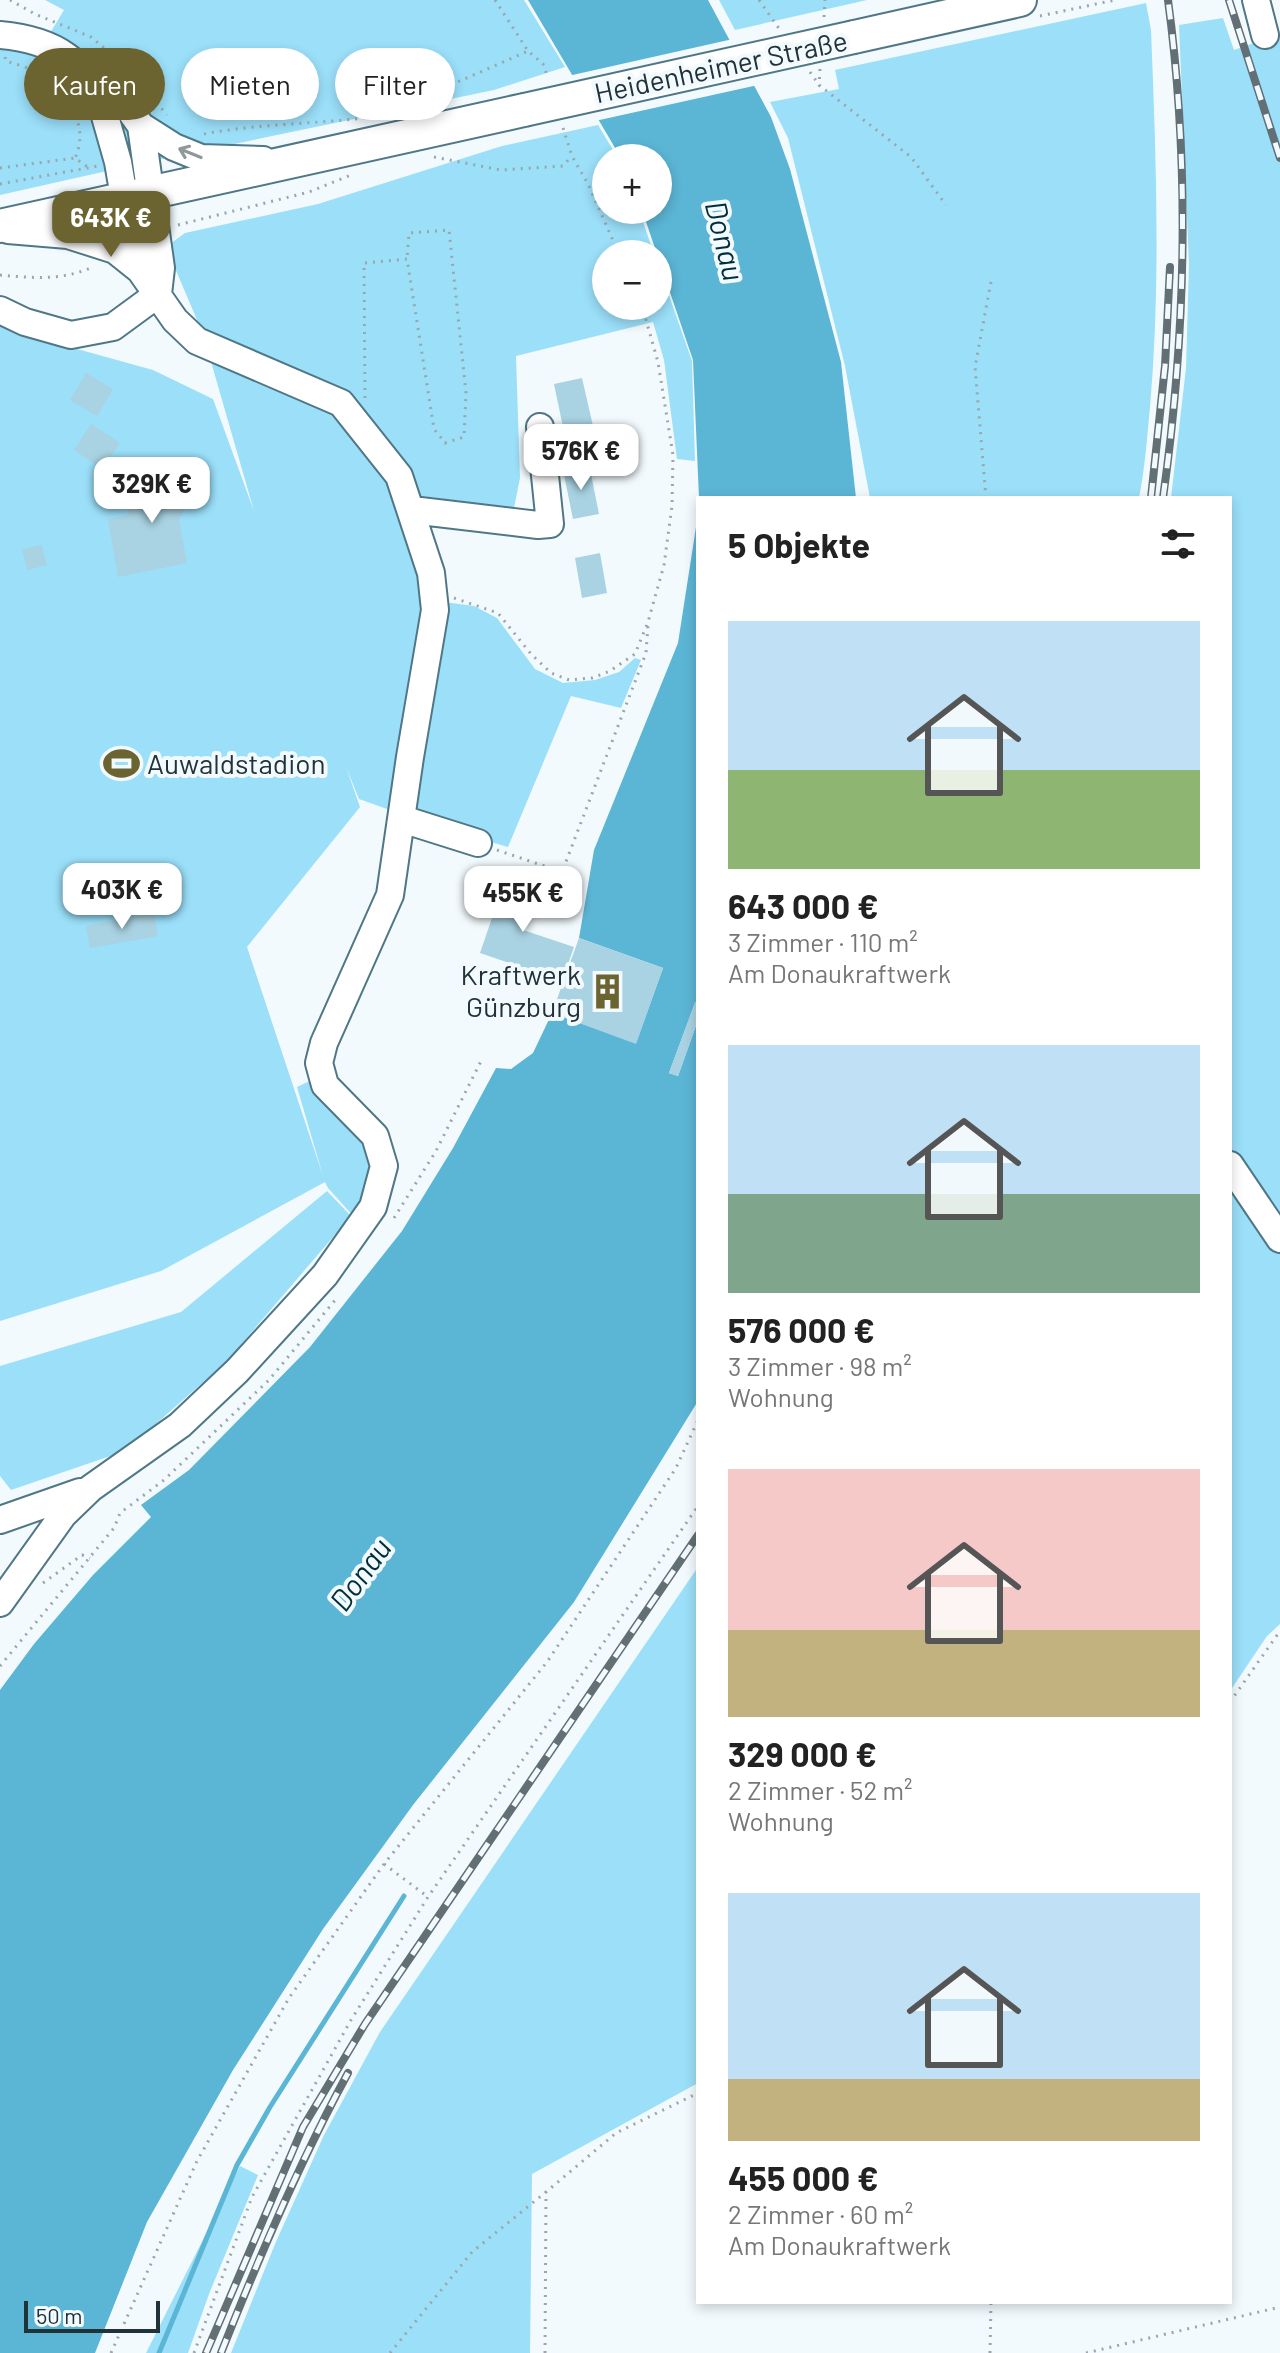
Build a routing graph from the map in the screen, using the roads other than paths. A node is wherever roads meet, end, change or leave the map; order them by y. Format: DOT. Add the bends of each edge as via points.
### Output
graph roads {
  1 [pos="1020,0"];
  2 [pos="1256,0"];
  3 [pos="1265,35"];
  4 [pos="1,44"];
  5 [pos="49,48"];
  6 [pos="106,120"];
  7 [pos="137,120"];
  8 [pos="141,126"];
  9 [pos="295,161"];
  10 [pos="138,197"];
  11 [pos="0,228"];
  12 [pos="140,270"];
  13 [pos="158,294"];
  14 [pos="0,310"];
  15 [pos="540,427"];
  16 [pos="412,510"];
  17 [pos="402,819"];
  18 [pos="478,843"];
  19 [pos="1232,1168"];
  20 [pos="1280,1239"];
  21 [pos="91,1488"];
  22 [pos="0,1520"];
  23 [pos="0,1603"];
  1 -- 9 [label="main road, Heidenheimer Straße, bridge"];
  2 -- 3 [label="street"];
  4 -- 5 [label="street" via="13,36"];
  6 -- 10 [label="street"];
  7 -- 8 [label="street"];
  9 -- 8 [label="street, one-way" via="201,158"];
  8 -- 10 [label="street"];
  9 -- 10 [label="main road, Heidenheimer Straße"];
  10 -- 11 [label="main road, Heidenheimer Straße"];
  10 -- 12 [label="street" via="131,237"];
  10 -- 13 [label="street" via="157,230"];
  11 -- 12 [label="street" via="68,235 115,250"];
  12 -- 13 [label="street"];
  13 -- 14 [label="street" via="113,327 71,335"];
  13 -- 16 [label="street" via="197,341 341,403 399,476"];
  15 -- 16 [label="street" via="550,524"];
  16 -- 17 [label="street" via="431,573 435,610"];
  17 -- 18 [label="street"];
  17 -- 21 [label="street" via="390,895 319,1063 325,1085 375,1136 384,1166 373,1207 325,1275 237,1371 180,1425"];
  19 -- 20 [label="street"];
  21 -- 22 [label="street"];
  21 -- 23 [label="street" via="63,1515"];
}
